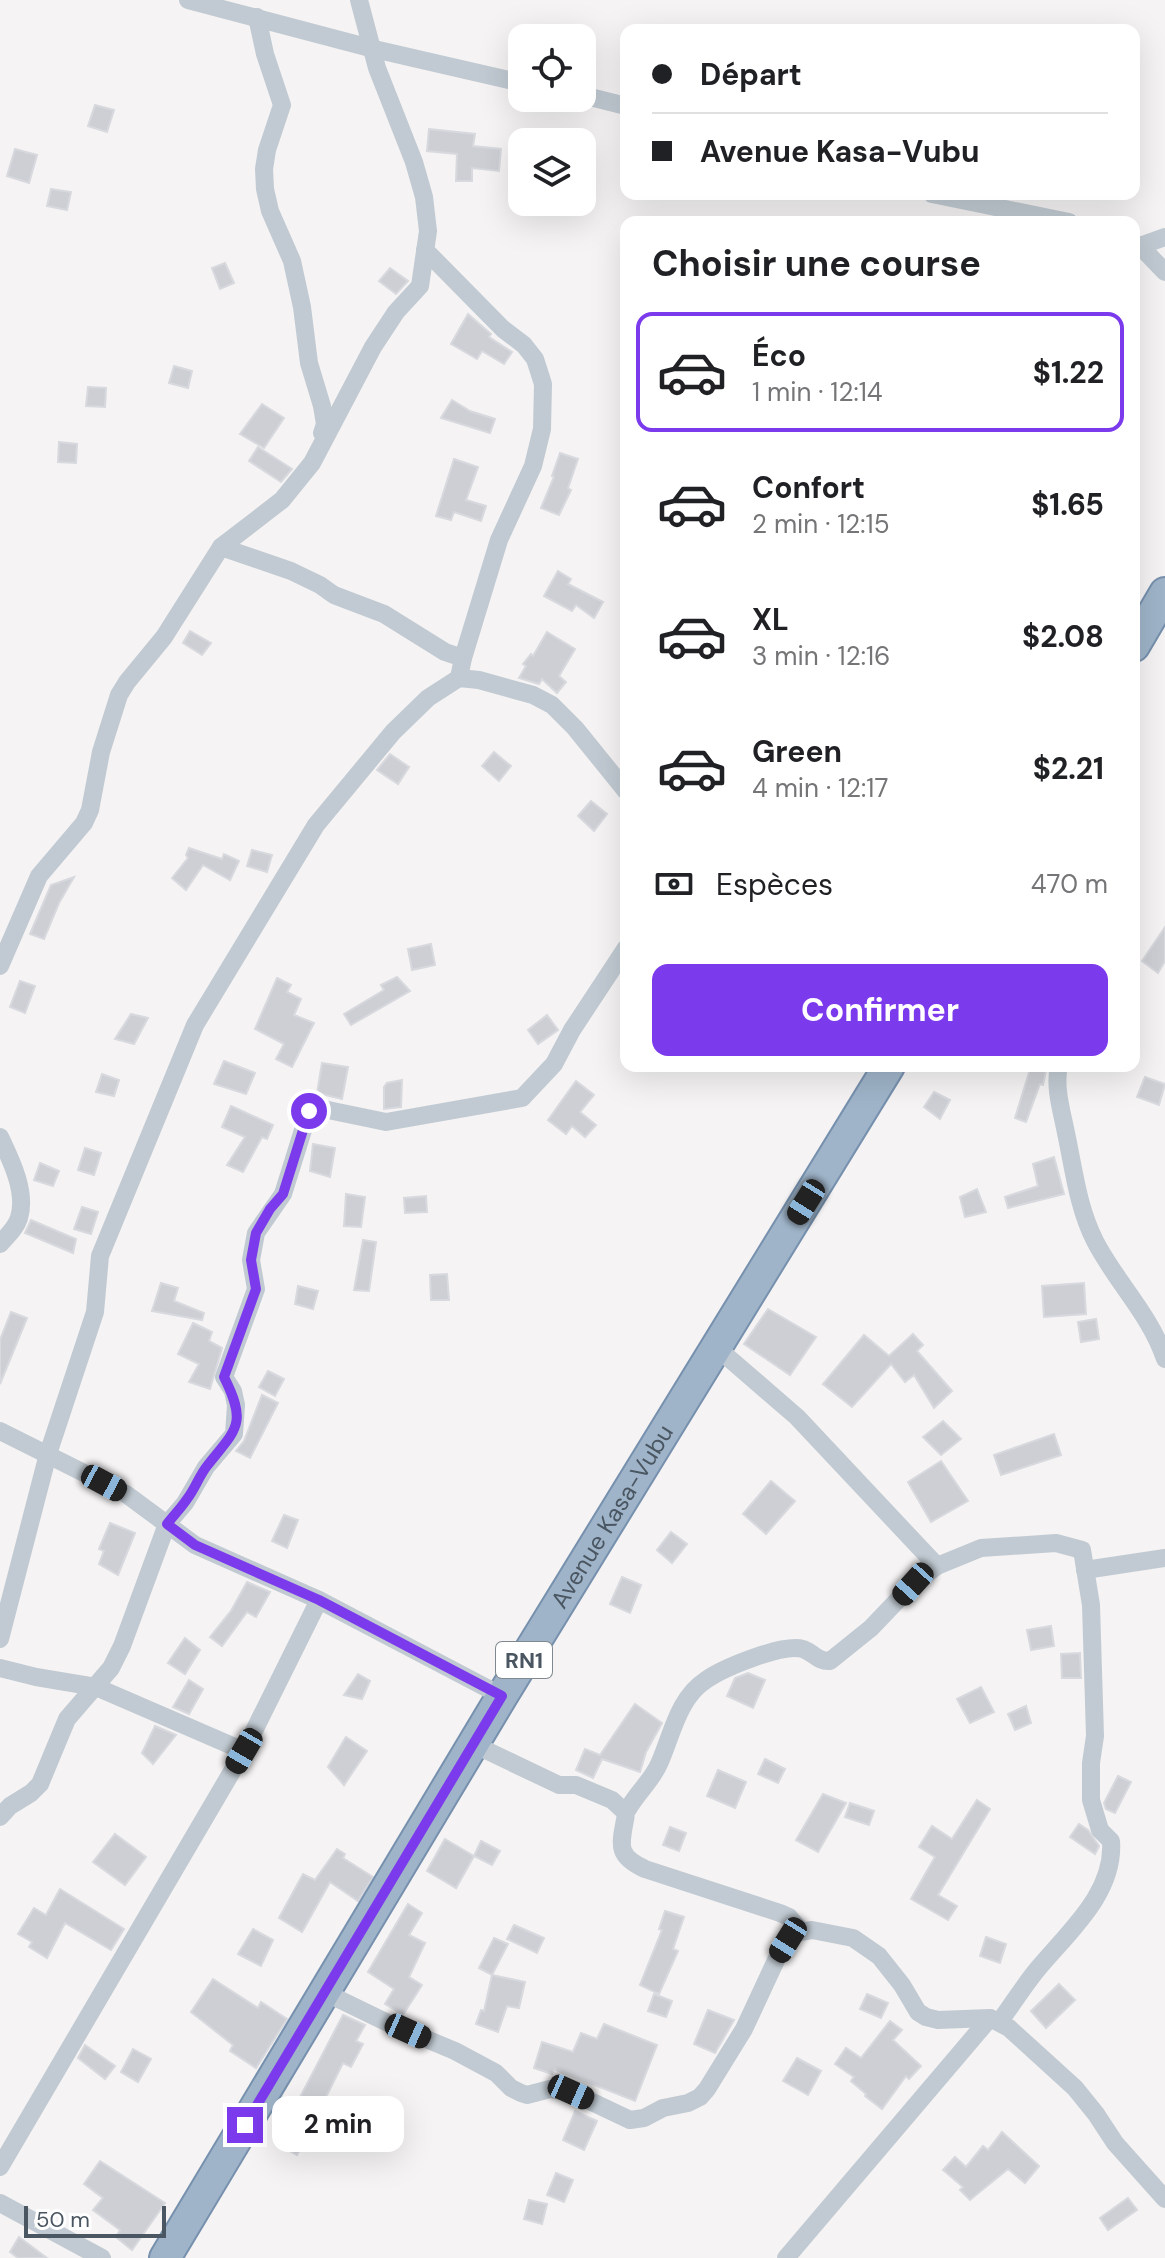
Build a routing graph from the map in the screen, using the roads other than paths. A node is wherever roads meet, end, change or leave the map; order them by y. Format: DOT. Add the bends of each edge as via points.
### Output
graph roads {
  1 [pos="188,0"];
  2 [pos="359,0"];
  3 [pos="257,17"];
  4 [pos="374,49"];
  5 [pos="508,80"];
  6 [pos="596,98"];
  7 [pos="620,104"];
  8 [pos="961,200"];
  9 [pos="1040,216"];
  10 [pos="1165,237"];
  11 [pos="1140,243"];
  12 [pos="1140,247"];
  13 [pos="425,250"];
  14 [pos="1165,272"];
  15 [pos="312,463"];
  16 [pos="221,547"];
  17 [pos="1165,593"];
  18 [pos="1140,636"];
  19 [pos="463,658"];
  20 [pos="459,678"];
  21 [pos="620,784"];
  22 [pos="620,957"];
  23 [pos="0,966"];
  24 [pos="885,1072"];
  25 [pos="1059,1072"];
  26 [pos="0,1137"];
  27 [pos="0,1244"];
  28 [pos="716,1347"];
  29 [pos="1165,1359"];
  30 [pos="0,1431"];
  31 [pos="48,1454"];
  32 [pos="167,1524"];
  33 [pos="1165,1558"];
  34 [pos="937,1566"];
  35 [pos="1085,1570"];
  36 [pos="319,1600"];
  37 [pos="0,1639"];
  38 [pos="0,1668"];
  39 [pos="96,1687"];
  40 [pos="502,1696"];
  41 [pos="473,1744"];
  42 [pos="244,1751"];
  43 [pos="625,1812"];
  44 [pos="0,1817"];
  45 [pos="800,1930"];
  46 [pos="324,1992"];
  47 [pos="995,2019"];
  48 [pos="0,2167"];
  49 [pos="1165,2199"];
  50 [pos="0,2203"];
  51 [pos="102,2258"];
  52 [pos="165,2258"];
  53 [pos="786,2258"];
  1 -- 3 [label="street"];
  2 -- 4 [label="street"];
  3 -- 4 [label="street"];
  3 -- 15 [label="street" via="282,105 267,150 265,189 292,261 325,424"];
  4 -- 5 [label="street"];
  4 -- 13 [label="street" via="424,197"];
  6 -- 7 [label="street"];
  8 -- 9 [label="street"];
  10 -- 11 [label="street"];
  12 -- 14 [label="street"];
  13 -- 15 [label="street" via="420,286 373,347"];
  13 -- 19 [label="street" via="524,345 543,384 542,429 533,466 499,540"];
  15 -- 16 [label="street" via="282,500"];
  16 -- 19 [label="street" via="291,571"];
  16 -- 23 [label="street" via="164,637 119,695 90,810 39,876"];
  17 -- 18 [label="highway"];
  19 -- 20 [label="street"];
  20 -- 21 [label="street" via="508,687 552,705"];
  20 -- 31 [label="street" via="428,698 393,732 316,825 195,1025 100,1256 95,1312"];
  22 -- 32 [label="street" via="554,1064 522,1098 386,1122 309,1111 283,1194 262,1221 253,1245 256,1289 224,1377 236,1405 234,1434"];
  24 -- 28 [label="highway, Avenue Kasa-Vubu / RN1"];
  25 -- 29 [label="street" via="1059,1099 1087,1221 1144,1313"];
  26 -- 27 [label="street" via="19,1183 20,1217"];
  28 -- 34 [label="street" via="797,1417"];
  28 -- 40 [label="highway, Avenue Kasa-Vubu / RN1"];
  30 -- 31 [label="street"];
  31 -- 32 [label="street" via="126,1494"];
  31 -- 37 [label="street"];
  32 -- 36 [label="street" via="195,1545"];
  32 -- 39 [label="street" via="122,1646"];
  33 -- 35 [label="street"];
  34 -- 35 [label="street" via="981,1548 1056,1543 1082,1550"];
  34 -- 43 [label="street" via="830,1661 789,1649 704,1681 674,1722 658,1766"];
  35 -- 47 [label="street" via="1095,1736 1091,1800 1112,1852 1095,1903"];
  36 -- 40 [label="street"];
  36 -- 42 [label="street"];
  38 -- 39 [label="street"];
  39 -- 42 [label="street"];
  39 -- 44 [label="street" via="67,1719 37,1789"];
  40 -- 41 [label="highway, Avenue Kasa-Vubu / RN1"];
  41 -- 43 [label="street" via="559,1785 576,1785 612,1800"];
  41 -- 46 [label="highway, Avenue Kasa-Vubu / RN1"];
  42 -- 48 [label="street"];
  43 -- 45 [label="street" via="621,1843 632,1863 780,1913"];
  45 -- 46 [label="street" via="778,1956 744,2029 707,2089 688,2103 635,2120 571,2092 521,2093 455,2051"];
  45 -- 47 [label="street" via="853,1938 867,1947 891,1969 926,2017"];
  46 -- 52 [label="highway, Avenue Kasa-Vubu / RN1"];
  47 -- 49 [label="street" via="1075,2088"];
  47 -- 53 [label="street"];
  50 -- 51 [label="street"];
}
